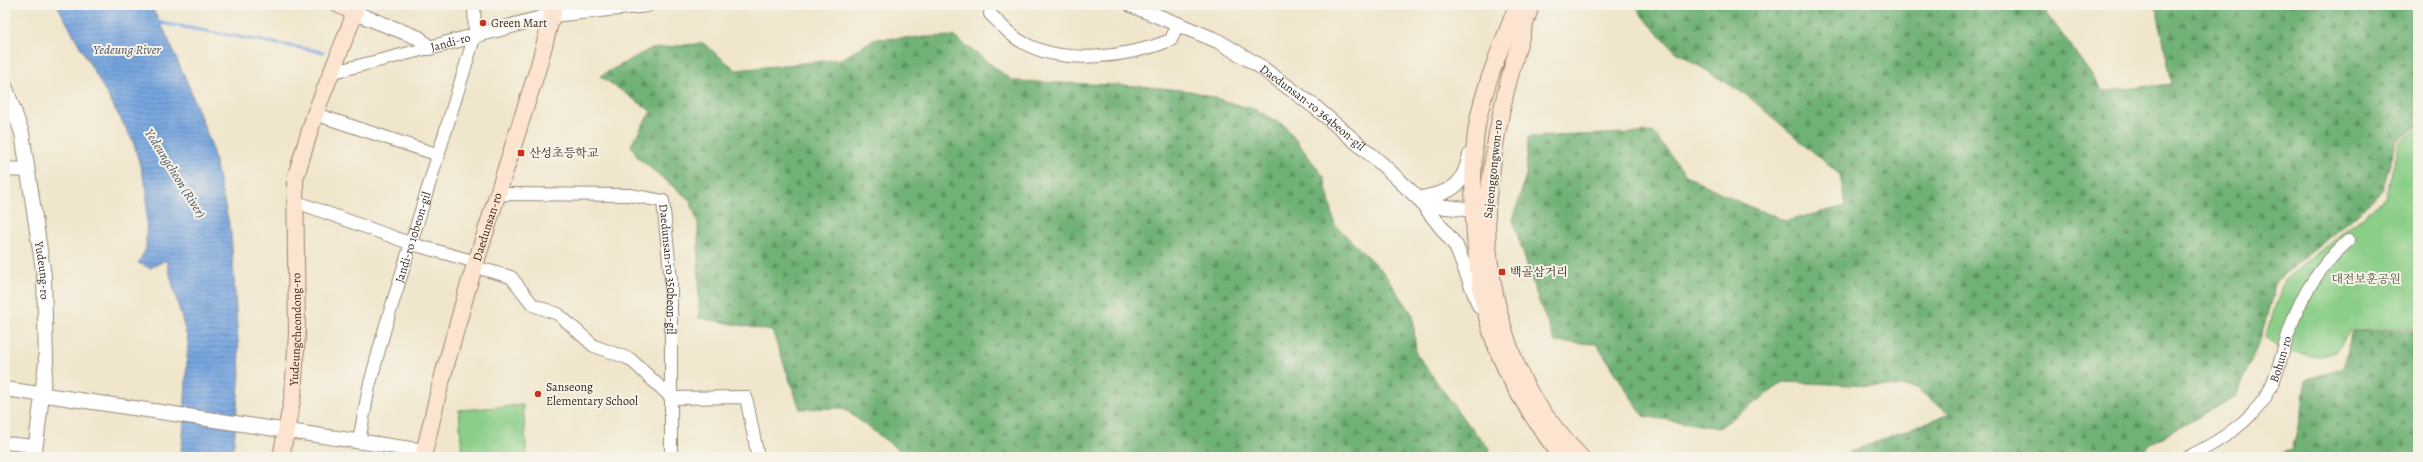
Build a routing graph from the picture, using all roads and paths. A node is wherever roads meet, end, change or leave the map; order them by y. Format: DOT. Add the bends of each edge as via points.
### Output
graph roads {
  1 [pos="339,5"];
  2 [pos="474,5"];
  3 [pos="647,5"];
  4 [pos="991,5"];
  5 [pos="1131,5"];
  6 [pos="1517,5"];
  7 [pos="1530,5"];
  8 [pos="357,9"];
  9 [pos="553,10"];
  10 [pos="1178,24"];
  11 [pos="475,35"];
  12 [pos="428,48"];
  13 [pos="330,73"];
  14 [pos="5,86"];
  15 [pos="315,114"];
  16 [pos="1477,126"];
  17 [pos="439,155"];
  18 [pos="5,169"];
  19 [pos="27,170"];
  20 [pos="496,194"];
  21 [pos="1418,199"];
  22 [pos="294,201"];
  23 [pos="1480,210"];
  24 [pos="2348,241"];
  25 [pos="412,244"];
  26 [pos="476,265"];
  27 [pos="1492,333"];
  28 [pos="5,389"];
  29 [pos="42,394"];
  30 [pos="672,398"];
  31 [pos="280,430"];
  32 [pos="359,441"];
  33 [pos="5,443"];
  34 [pos="33,451"];
  35 [pos="424,454"];
  36 [pos="281,457"];
  37 [pos="671,457"];
  38 [pos="758,457"];
  39 [pos="1563,457"];
  40 [pos="1580,457"];
  41 [pos="2188,457"];
  1 -- 8 [label="main road"];
  2 -- 11 [label="street, Jandi-ro 10beon-gil"];
  3 -- 9 [label="street"];
  4 -- 10 [label="street" via="990,14 1021,42 1040,50 1079,56 1118,55 1152,47 1171,40"];
  5 -- 10 [label="street, Daedunsan-ro 364beon-gil"];
  6 -- 16 [label="main road, Sajeonggongwon-ro" via="1481,106"];
  7 -- 23 [label="main road, Sajeonggongwon-ro" via="1499,116"];
  8 -- 12 [label="street, Jandi-ro" via="419,38"];
  8 -- 13 [label="main road, Yudeungcheondong-ro"];
  9 -- 11 [label="street, Jandi-ro"];
  9 -- 20 [label="main road, Daedunsan-ro" via="538,68"];
  10 -- 21 [label="street, Daedunsan-ro 364beon-gil" via="1218,41 1290,87 1383,165"];
  11 -- 12 [label="street, Jandi-ro"];
  11 -- 17 [label="street, Jandi-ro 10beon-gil"];
  12 -- 13 [label="street"];
  13 -- 15 [label="main road, Yudeungcheondong-ro"];
  14 -- 19 [label="street, Yudeung-ro" via="22,133"];
  15 -- 17 [label="street"];
  15 -- 22 [label="main road, Yudeungcheondong-ro" via="298,167"];
  16 -- 21 [label="street" via="1465,175 1459,184 1451,190"];
  16 -- 23 [label="main road, Sajeonggongwon-ro" via="1474,156"];
  17 -- 25 [label="street, Jandi-ro 10beon-gil"];
  18 -- 19 [label="street"];
  19 -- 29 [label="street, Yudeung-ro" via="44,276 46,362"];
  20 -- 26 [label="main road, Daedunsan-ro"];
  20 -- 30 [label="street, Daedunsan-ro 350beon-gil" via="630,195 663,201 671,282"];
  21 -- 23 [label="street, Daedunsan-ro 364beon-gil" via="1437,206"];
  21 -- 27 [label="street" via="1456,246"];
  22 -- 25 [label="street"];
  22 -- 31 [label="main road, Yudeungcheondong-ro" via="297,334 293,395"];
  23 -- 27 [label="main road, Sajeonggongwon-ro" via="1481,298"];
  23 -- 40 [label="main road, Sajeonggongwon-ro" via="1499,311 1519,372 1557,433"];
  24 -- 41 [label="street, Bohun-ro" via="2327,260 2305,295 2265,398 2245,420 2224,437"];
  25 -- 26 [label="street"];
  25 -- 32 [label="street, Jandi-ro 10beon-gil" via="369,387"];
  26 -- 30 [label="street" via="511,277 533,305 558,314 594,346 630,359"];
  26 -- 35 [label="main road, Daedunsan-ro" via="440,386"];
  27 -- 39 [label="main road, Sajeonggongwon-ro" via="1515,390"];
  28 -- 29 [label="street, Daedunsan-ro"];
  29 -- 31 [label="street, Daedunsan-ro"];
  29 -- 34 [label="street, Yudeung-ro"];
  30 -- 37 [label="street, Daedunsan-ro 350beon-gil"];
  30 -- 38 [label="street" via="746,397"];
  31 -- 32 [label="street, Daedunsan-ro"];
  31 -- 36 [label="main road, Yudeungcheondong-ro"];
  32 -- 35 [label="street, Daedunsan-ro"];
  33 -- 34 [label="street"];
}
